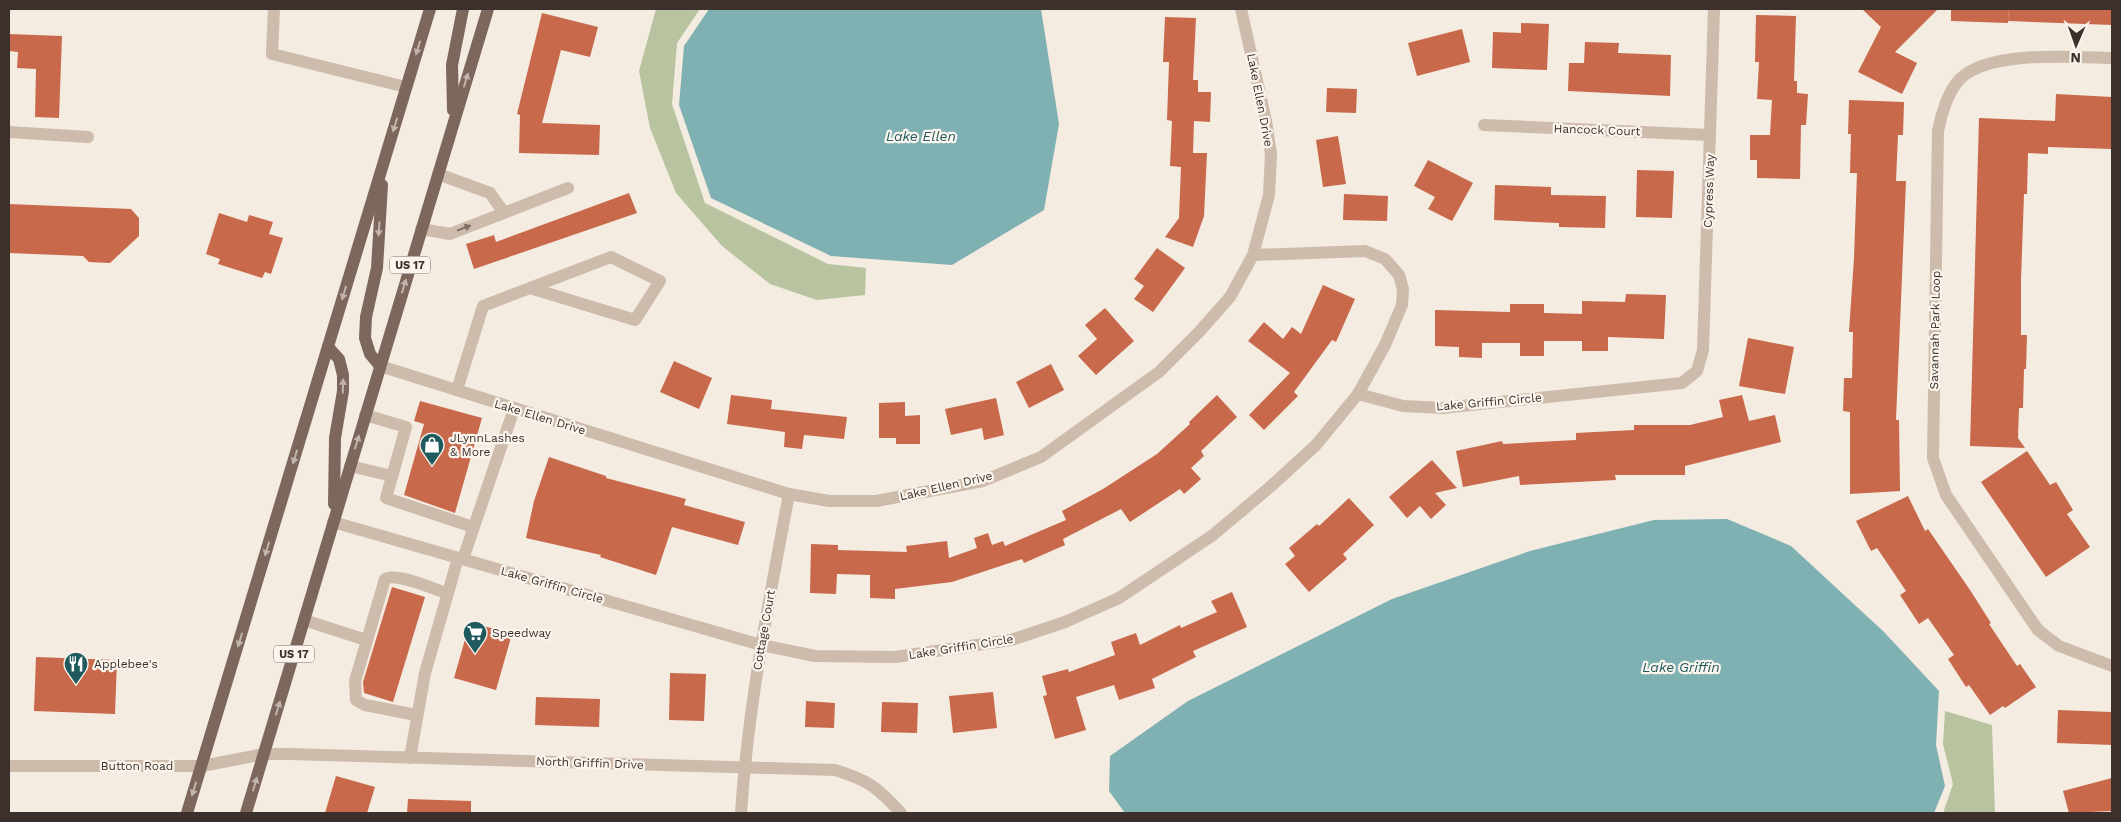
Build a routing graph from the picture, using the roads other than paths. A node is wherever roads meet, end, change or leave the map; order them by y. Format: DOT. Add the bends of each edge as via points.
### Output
graph roads {
  1 [pos="274,9"];
  2 [pos="430,9"];
  3 [pos="464,9"];
  4 [pos="488,9"];
  5 [pos="1241,9"];
  6 [pos="1714,9"];
  7 [pos="2112,58"];
  8 [pos="406,87"];
  9 [pos="454,120"];
  10 [pos="1484,126"];
  11 [pos="9,132"];
  12 [pos="1710,135"];
  13 [pos="88,136"];
  14 [pos="384,162"];
  15 [pos="438,174"];
  16 [pos="568,188"];
  17 [pos="504,213"];
  18 [pos="421,228"];
  19 [pos="1252,255"];
  20 [pos="530,288"];
  21 [pos="328,347"];
  22 [pos="380,366"];
  23 [pos="1696,371"];
  24 [pos="457,390"];
  25 [pos="1358,394"];
  26 [pos="514,409"];
  27 [pos="365,415"];
  28 [pos="350,466"];
  29 [pos="392,476"];
  30 [pos="789,494"];
  31 [pos="333,522"];
  32 [pos="473,527"];
  33 [pos="461,559"];
  34 [pos="447,593"];
  35 [pos="304,620"];
  36 [pos="366,640"];
  37 [pos="761,645"];
  38 [pos="2112,666"];
  39 [pos="416,715"];
  40 [pos="264,754"];
  41 [pos="410,758"];
  42 [pos="9,766"];
  43 [pos="202,766"];
  44 [pos="744,767"];
  45 [pos="187,813"];
  46 [pos="246,813"];
  47 [pos="741,813"];
  48 [pos="901,813"];
  1 -- 8 [label="street" via="272,54"];
  2 -- 8 [label="main road, one-way"];
  3 -- 9 [label="main road" via="452,65"];
  9 -- 4 [label="main road, US 17, one-way"];
  5 -- 19 [label="street, Lake Ellen Drive" via="1266,121 1270,154 1269,195"];
  6 -- 12 [label="street, Cypress Way"];
  7 -- 38 [label="street, Savannah Park Loop" via="2052,56 1985,64 1960,79 1942,112 1938,132 1933,458 1946,495 2038,630 2059,646"];
  8 -- 14 [label="main road, one-way"];
  9 -- 15 [label="main road, US 17"];
  10 -- 12 [label="street, Hancock Court"];
  11 -- 13 [label="street"];
  12 -- 23 [label="street, Cypress Way" via="1703,350"];
  14 -- 21 [label="main road, one-way"];
  14 -- 22 [label="main road, one-way" via="376,268 365,338 370,354"];
  15 -- 17 [label="street" via="490,193"];
  15 -- 18 [label="main road, US 17"];
  16 -- 17 [label="street"];
  18 -- 17 [label="street, one-way" via="450,234"];
  22 -- 18 [label="main road, US 17, one-way"];
  19 -- 25 [label="street" via="1365,251 1385,259 1399,275 1403,289 1402,305"];
  19 -- 30 [label="street, Lake Ellen Drive" via="1230,297 1159,372 1040,457 983,480 876,501 829,501"];
  20 -- 20 [label="street" via="611,257 660,281 635,320"];
  20 -- 24 [label="street" via="483,306"];
  31 -- 21 [label="main road, one-way" via="335,438 344,390 340,359"];
  21 -- 43 [label="main road, one-way"];
  22 -- 24 [label="street, Lake Ellen Drive"];
  22 -- 27 [label="main road, US 17"];
  23 -- 25 [label="street, Lake Griffin Circle" via="1682,383 1442,408 1403,406"];
  24 -- 26 [label="street, Lake Ellen Drive"];
  25 -- 37 [label="street, Lake Griffin Circle" via="1316,445 1213,535 1119,598 1065,622 1012,640 895,657 815,656"];
  26 -- 30 [label="street, Lake Ellen Drive"];
  26 -- 32 [label="street"];
  28 -- 27 [label="main road, US 17, one-way"];
  27 -- 29 [label="street" via="406,427"];
  28 -- 29 [label="street"];
  28 -- 31 [label="main road, US 17"];
  29 -- 32 [label="street" via="386,498"];
  30 -- 37 [label="street, Cottage Court"];
  31 -- 33 [label="street, Lake Griffin Circle"];
  31 -- 35 [label="main road, US 17"];
  32 -- 33 [label="street"];
  33 -- 34 [label="street"];
  33 -- 37 [label="street, Lake Griffin Circle"];
  34 -- 36 [label="street" via="389,576 384,579"];
  34 -- 39 [label="street"];
  35 -- 36 [label="street"];
  40 -- 35 [label="main road, US 17, one-way"];
  36 -- 39 [label="street" via="355,681 356,700 365,705"];
  37 -- 44 [label="street, Cottage Court"];
  39 -- 41 [label="street"];
  40 -- 41 [label="street, North Griffin Drive"];
  40 -- 43 [label="street, Button Road"];
  46 -- 40 [label="main road, US 17, one-way"];
  41 -- 44 [label="street, North Griffin Drive"];
  42 -- 43 [label="street, Button Road"];
  43 -- 45 [label="main road, one-way"];
  44 -- 47 [label="street, Cottage Court"];
  44 -- 48 [label="street, North Griffin Drive" via="835,770 862,778 880,790"];
}
